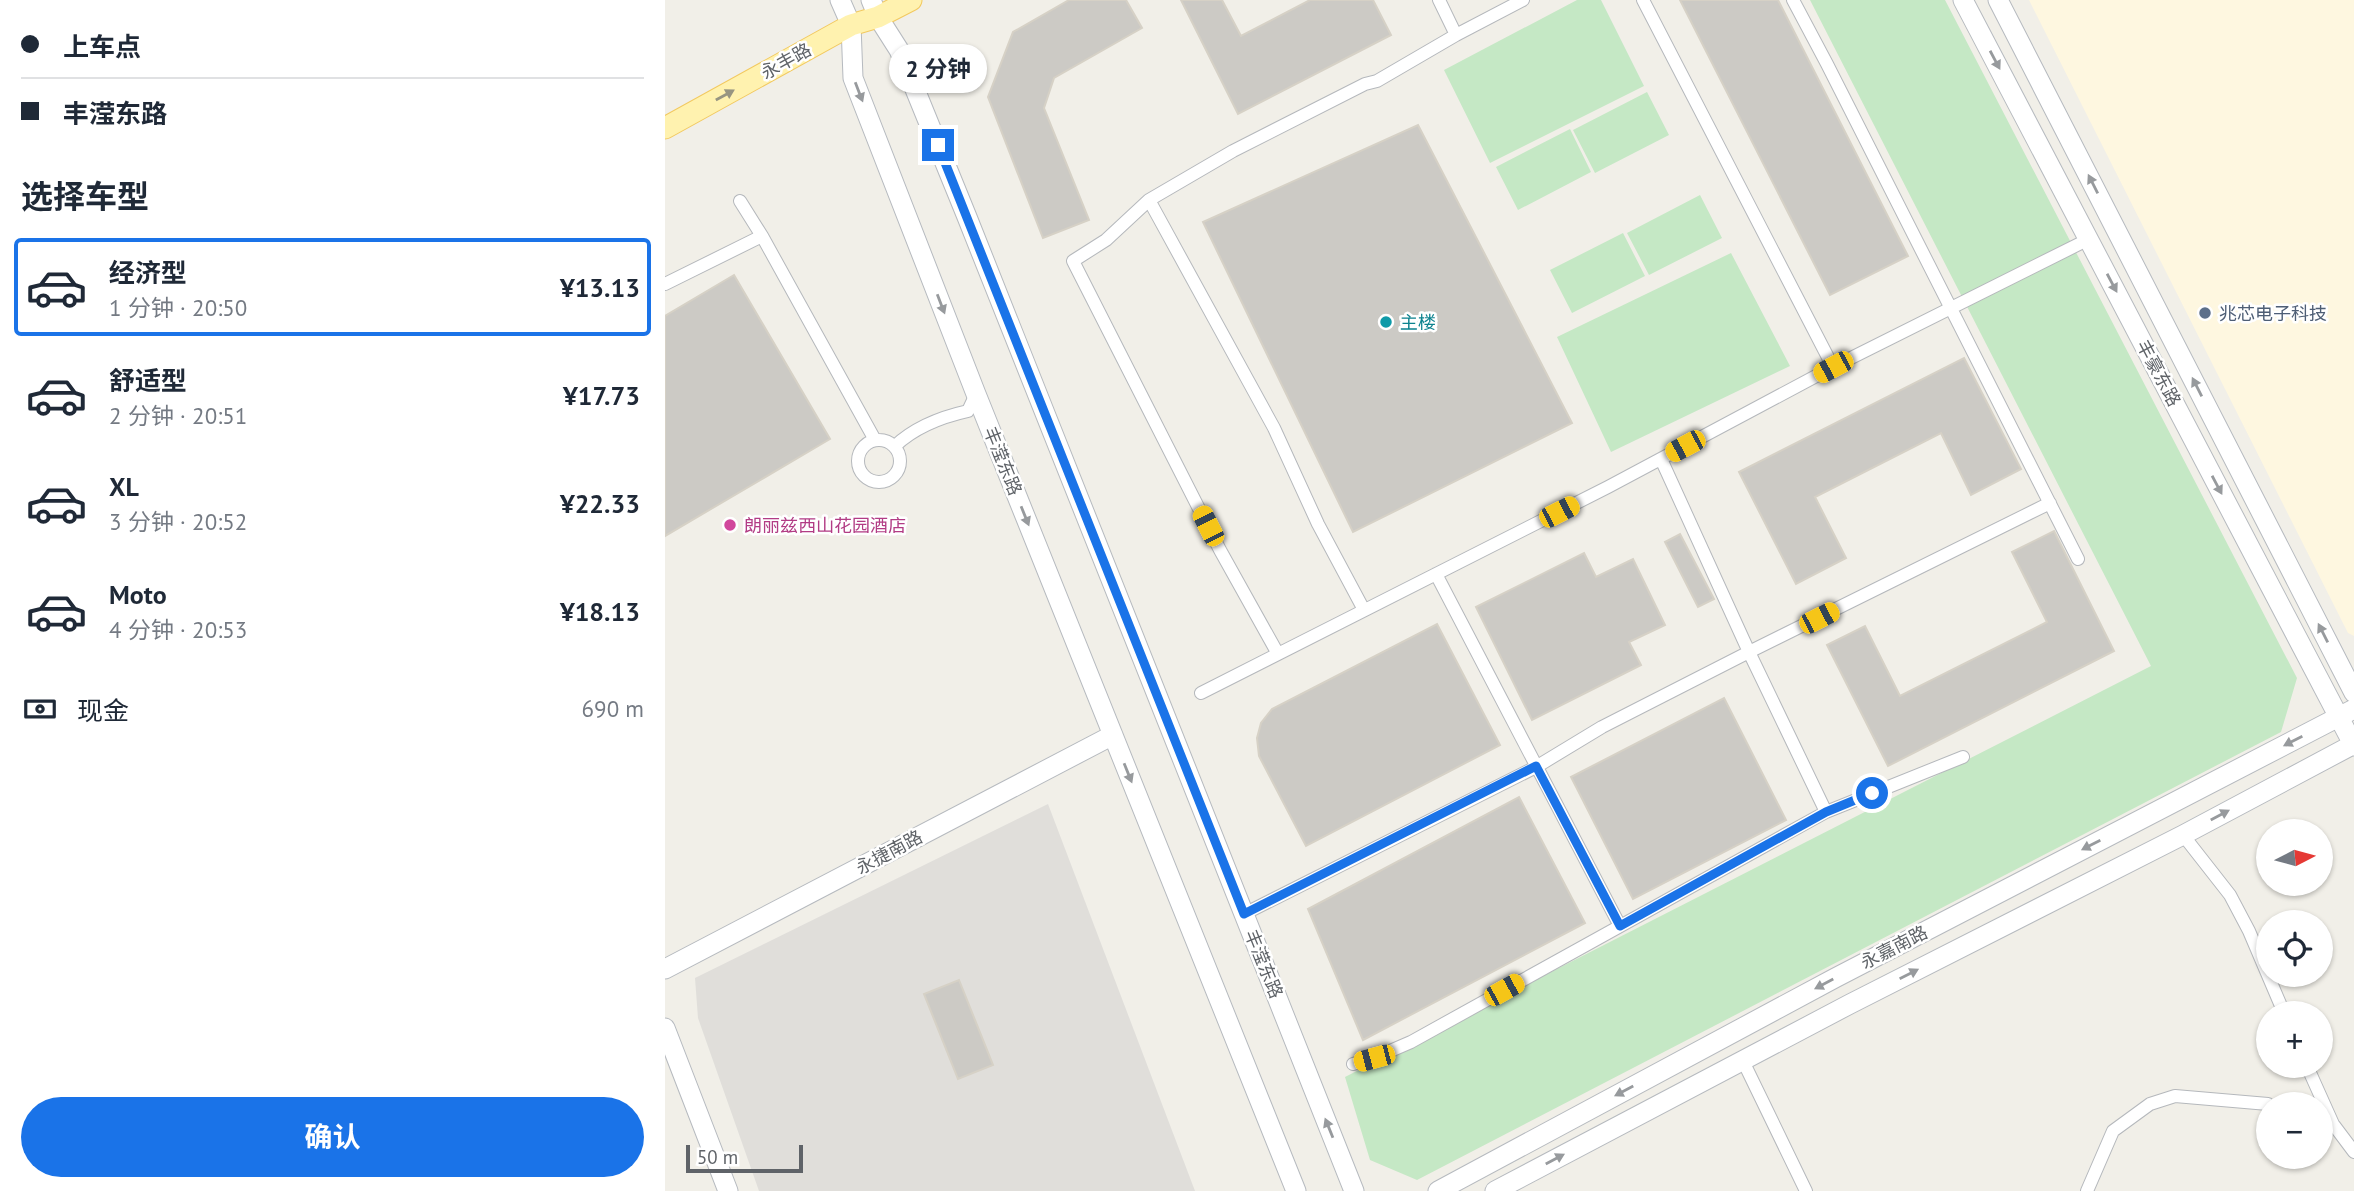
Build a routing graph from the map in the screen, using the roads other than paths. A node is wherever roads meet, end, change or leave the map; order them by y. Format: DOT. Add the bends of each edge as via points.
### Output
graph roads {
  1 [pos="840,0"];
  2 [pos="911,0"];
  3 [pos="1439,0"];
  4 [pos="1523,0"];
  5 [pos="1643,0"];
  6 [pos="1793,0"];
  7 [pos="1963,0"];
  8 [pos="1998,0"];
  9 [pos="875,8"];
  10 [pos="851,25"];
  11 [pos="1456,35"];
  12 [pos="665,128"];
  13 [pos="740,201"];
  14 [pos="1149,201"];
  15 [pos="762,236"];
  16 [pos="2089,239"];
  17 [pos="665,284"];
  18 [pos="1951,308"];
  19 [pos="1833,367"];
  20 [pos="976,394"];
  21 [pos="875,440"];
  22 [pos="895,446"];
  23 [pos="1661,459"];
  24 [pos="2050,503"];
  25 [pos="2078,559"];
  26 [pos="1436,574"];
  27 [pos="1364,610"];
  28 [pos="1749,652"];
  29 [pos="1278,654"];
  30 [pos="1201,693"];
  31 [pos="2354,693"];
  32 [pos="2347,713"];
  33 [pos="1113,735"];
  34 [pos="2354,745"];
  35 [pos="1963,757"];
  36 [pos="1536,766"];
  37 [pos="1826,812"];
  38 [pos="2183,835"];
  39 [pos="1244,914"];
  40 [pos="1620,926"];
  41 [pos="665,969"];
  42 [pos="2279,1001"];
  43 [pos="665,1028"];
  44 [pos="1743,1061"];
  45 [pos="1353,1064"];
  46 [pos="2256,1103"];
  47 [pos="2333,1129"];
  48 [pos="2354,1152"];
  49 [pos="727,1191"];
  50 [pos="1296,1191"];
  51 [pos="1354,1191"];
  52 [pos="1438,1191"];
  53 [pos="1495,1191"];
  54 [pos="1806,1191"];
  55 [pos="2087,1191"];
  1 -- 10 [label="street, 丰滢东路"];
  2 -- 9 [label="main road, 永丰路"];
  3 -- 11 [label="street"];
  4 -- 11 [label="street"];
  5 -- 19 [label="street"];
  6 -- 18 [label="street"];
  7 -- 16 [label="street, 丰豪东路, one-way"];
  31 -- 8 [label="street, 丰豪东路, one-way"];
  9 -- 10 [label="main road, 永丰路"];
  9 -- 39 [label="street, 丰滢东路" via="899,50 967,216"];
  12 -- 10 [label="main road, 永丰路, one-way"];
  10 -- 20 [label="street, 丰滢东路, one-way" via="853,78"];
  11 -- 14 [label="street" via="1377,81 1233,150"];
  13 -- 15 [label="street"];
  14 -- 27 [label="street" via="1275,428 1318,524"];
  14 -- 29 [label="street" via="1106,240 1073,261"];
  15 -- 17 [label="street"];
  15 -- 21 [label="street"];
  16 -- 18 [label="street"];
  16 -- 32 [label="street, 丰豪东路, one-way"];
  18 -- 19 [label="street"];
  18 -- 24 [label="street"];
  19 -- 23 [label="street"];
  20 -- 22 [label="street" via="968,411 909,433"];
  20 -- 33 [label="street, 丰滢东路, one-way"];
  21 -- 22 [label="street"];
  21 -- 22 [label="street" via="863,448 859,461 864,475 876,481 888,480 898,471 900,458"];
  23 -- 26 [label="street"];
  23 -- 28 [label="street"];
  24 -- 25 [label="street"];
  24 -- 28 [label="street"];
  26 -- 27 [label="street"];
  26 -- 36 [label="street"];
  27 -- 29 [label="street"];
  28 -- 36 [label="street"];
  28 -- 37 [label="street"];
  29 -- 30 [label="street"];
  32 -- 34 [label="street, 丰豪东路"];
  32 -- 52 [label="street, 永嘉南路, one-way" via="1847,971"];
  33 -- 41 [label="street, 永捷南路"];
  33 -- 50 [label="street, 丰滢东路, one-way"];
  38 -- 34 [label="street, 永嘉南路, one-way"];
  35 -- 37 [label="street"];
  36 -- 39 [label="street"];
  36 -- 40 [label="street"];
  37 -- 40 [label="street"];
  38 -- 42 [label="street" via="2230,895"];
  44 -- 38 [label="street, 永嘉南路, one-way"];
  51 -- 39 [label="street, 丰滢东路, one-way"];
  40 -- 45 [label="street" via="1411,1042"];
  43 -- 49 [label="street"];
  53 -- 44 [label="street, 永嘉南路, one-way"];
  44 -- 54 [label="street"];
  46 -- 55 [label="street" via="2175,1096 2150,1104 2113,1131"];
  47 -- 48 [label="street"];
}
